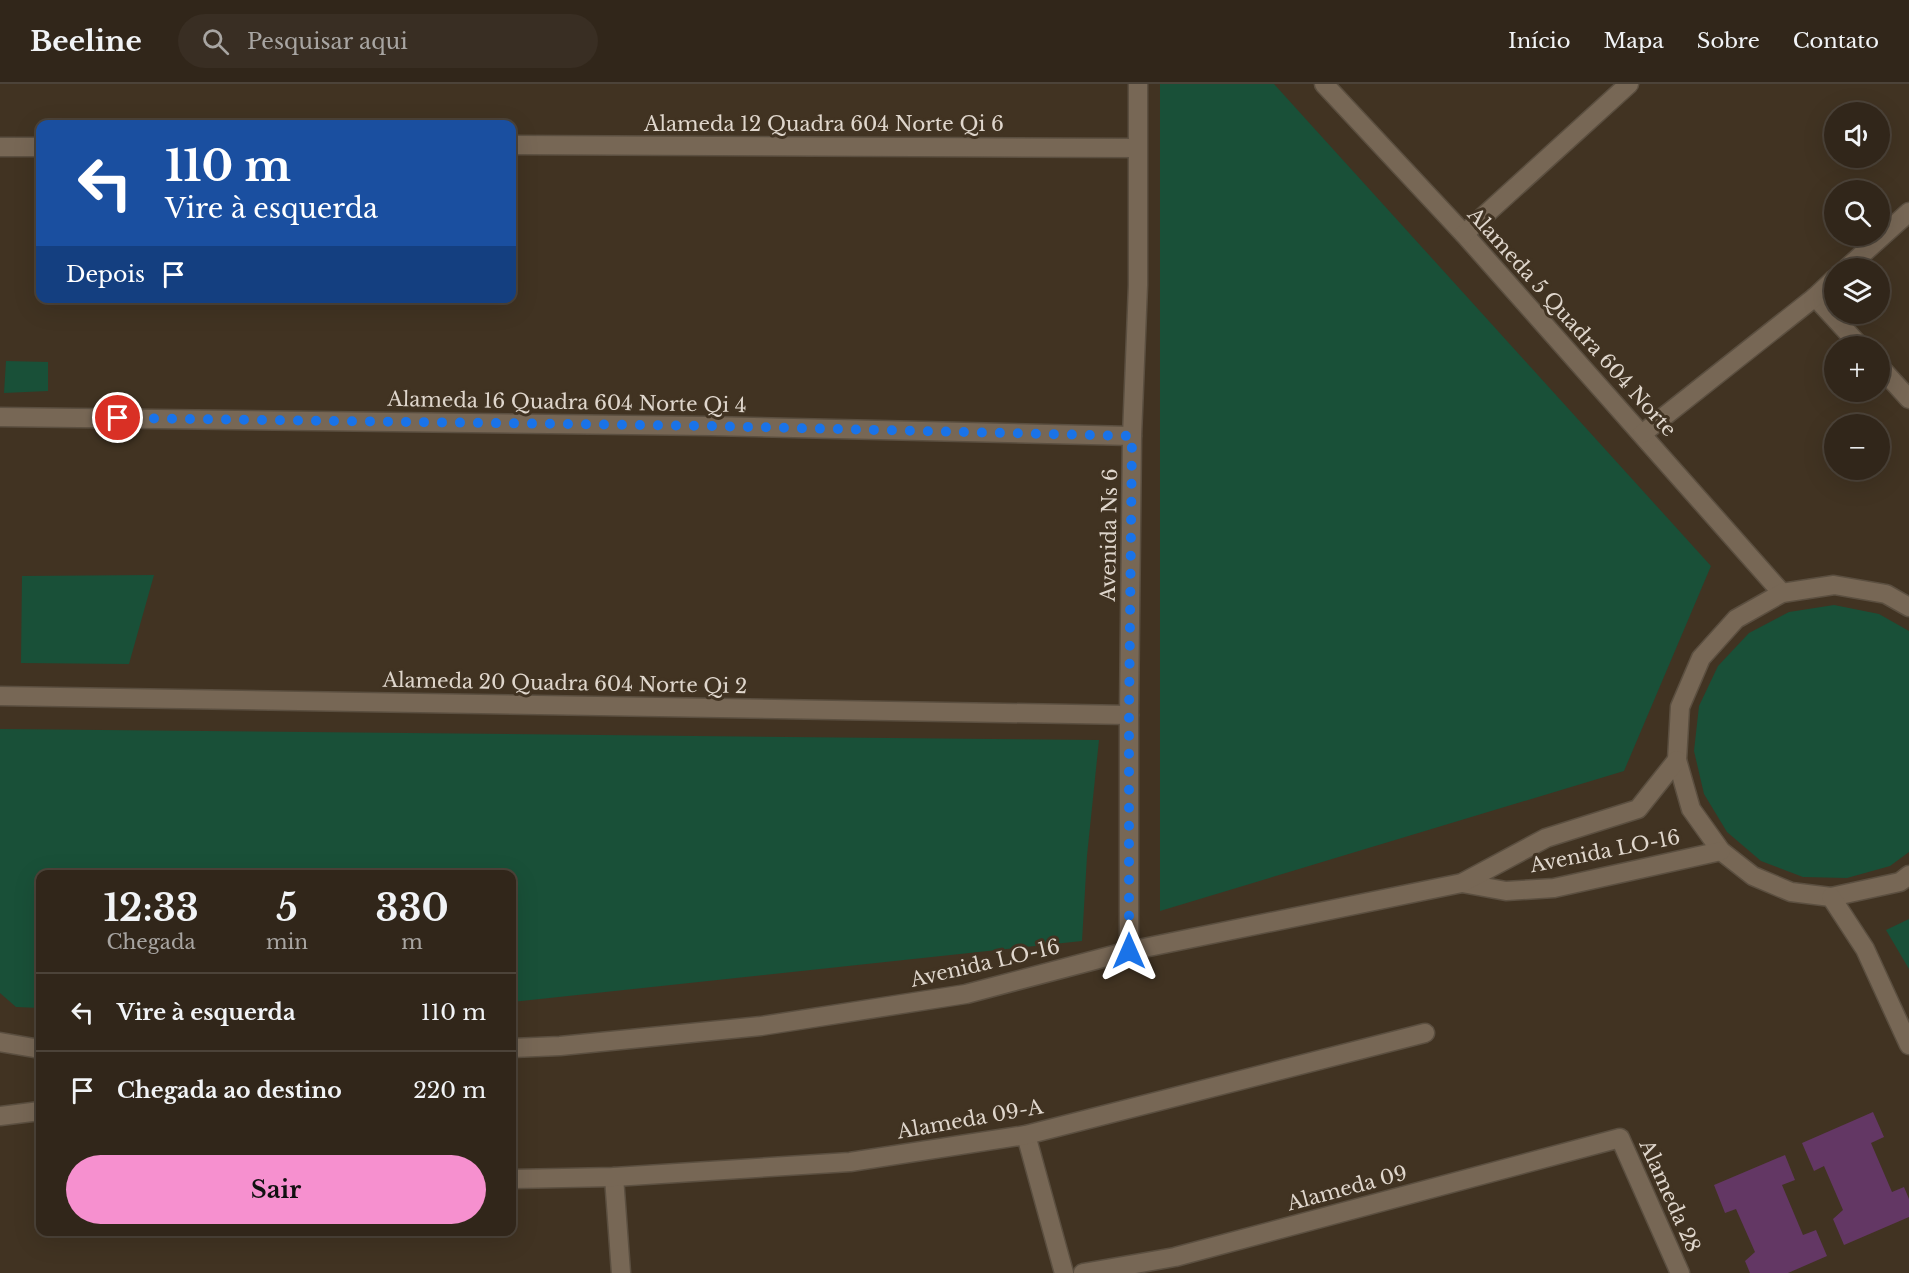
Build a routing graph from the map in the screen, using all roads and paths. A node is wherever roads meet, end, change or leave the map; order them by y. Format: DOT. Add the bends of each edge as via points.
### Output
graph roads {
  1 [pos="1138,84"];
  2 [pos="1324,84"];
  3 [pos="1629,84"];
  4 [pos="516,145"];
  5 [pos="0,147"];
  6 [pos="36,147"];
  7 [pos="1137,148"];
  8 [pos="1909,212"];
  9 [pos="1464,234"];
  10 [pos="1857,258"];
  11 [pos="1824,288"];
  12 [pos="1815,297"];
  13 [pos="1851,336"];
  14 [pos="1890,378"];
  15 [pos="1909,399"];
  16 [pos="0,417"];
  17 [pos="1642,435"];
  18 [pos="1132,436"];
  19 [pos="1782,594"];
  20 [pos="1909,607"];
  21 [pos="0,696"];
  22 [pos="1129,715"];
  23 [pos="1677,760"];
  24 [pos="1721,851"];
  25 [pos="1909,874"];
  26 [pos="1462,883"];
  27 [pos="1831,897"];
  28 [pos="1129,951"];
  29 [pos="1425,1033"];
  30 [pos="0,1042"];
  31 [pos="1909,1045"];
  32 [pos="36,1047"];
  33 [pos="516,1048"];
  34 [pos="36,1112"];
  35 [pos="0,1116"];
  36 [pos="1026,1135"];
  37 [pos="1620,1138"];
  38 [pos="614,1177"];
  39 [pos="516,1179"];
  40 [pos="1177,1265"];
  41 [pos="621,1273"];
  42 [pos="1064,1273"];
  43 [pos="1083,1273"];
  44 [pos="1680,1273"];
  1 -- 7 [label="street, Avenida Ns 6"];
  2 -- 9 [label="street, Alameda 5 Quadra 604 Norte"];
  3 -- 9 [label="street"];
  4 -- 7 [label="street, Alameda 12 Quadra 604 Norte Qi 6"];
  5 -- 6 [label="street"];
  7 -- 18 [label="street, Avenida Ns 6" via="1138,285"];
  8 -- 10 [label="street"];
  9 -- 17 [label="street, Alameda 5 Quadra 604 Norte"];
  11 -- 12 [label="street"];
  12 -- 13 [label="street"];
  12 -- 17 [label="street"];
  14 -- 15 [label="street"];
  16 -- 18 [label="street, Alameda 16 Quadra 604 Norte Qi 4"];
  17 -- 19 [label="street, Alameda 5 Quadra 604 Norte"];
  18 -- 22 [label="street, Avenida Ns 6"];
  19 -- 20 [label="street, Avenida LO-16" via="1834,585 1886,594"];
  19 -- 23 [label="street, Avenida LO-16" via="1736,619 1701,658 1680,707"];
  21 -- 22 [label="street, Alameda 20 Quadra 604 Norte Qi 2"];
  22 -- 28 [label="street, Avenida Ns 6"];
  23 -- 24 [label="street, Avenida LO-16" via="1691,809"];
  23 -- 26 [label="street, Avenida LO-16" via="1638,809 1546,838"];
  24 -- 26 [label="street, Avenida LO-16" via="1554,888 1506,891"];
  24 -- 27 [label="street, Avenida LO-16" via="1753,876 1791,892"];
  25 -- 27 [label="street, Avenida LO-16" via="1900,882"];
  26 -- 28 [label="street, Avenida LO-16"];
  27 -- 31 [label="street" via="1865,949"];
  28 -- 33 [label="street, Avenida LO-16" via="966,994 761,1026"];
  29 -- 36 [label="street, Alameda 09-A"];
  30 -- 32 [label="street"];
  34 -- 35 [label="street"];
  36 -- 38 [label="street, Alameda 09-A" via="850,1162"];
  36 -- 42 [label="street"];
  37 -- 40 [label="street, Alameda 09"];
  37 -- 44 [label="street, Alameda 28"];
  38 -- 39 [label="street, Alameda 09-A"];
  38 -- 41 [label="street"];
  40 -- 43 [label="street, Alameda 09"];
}
